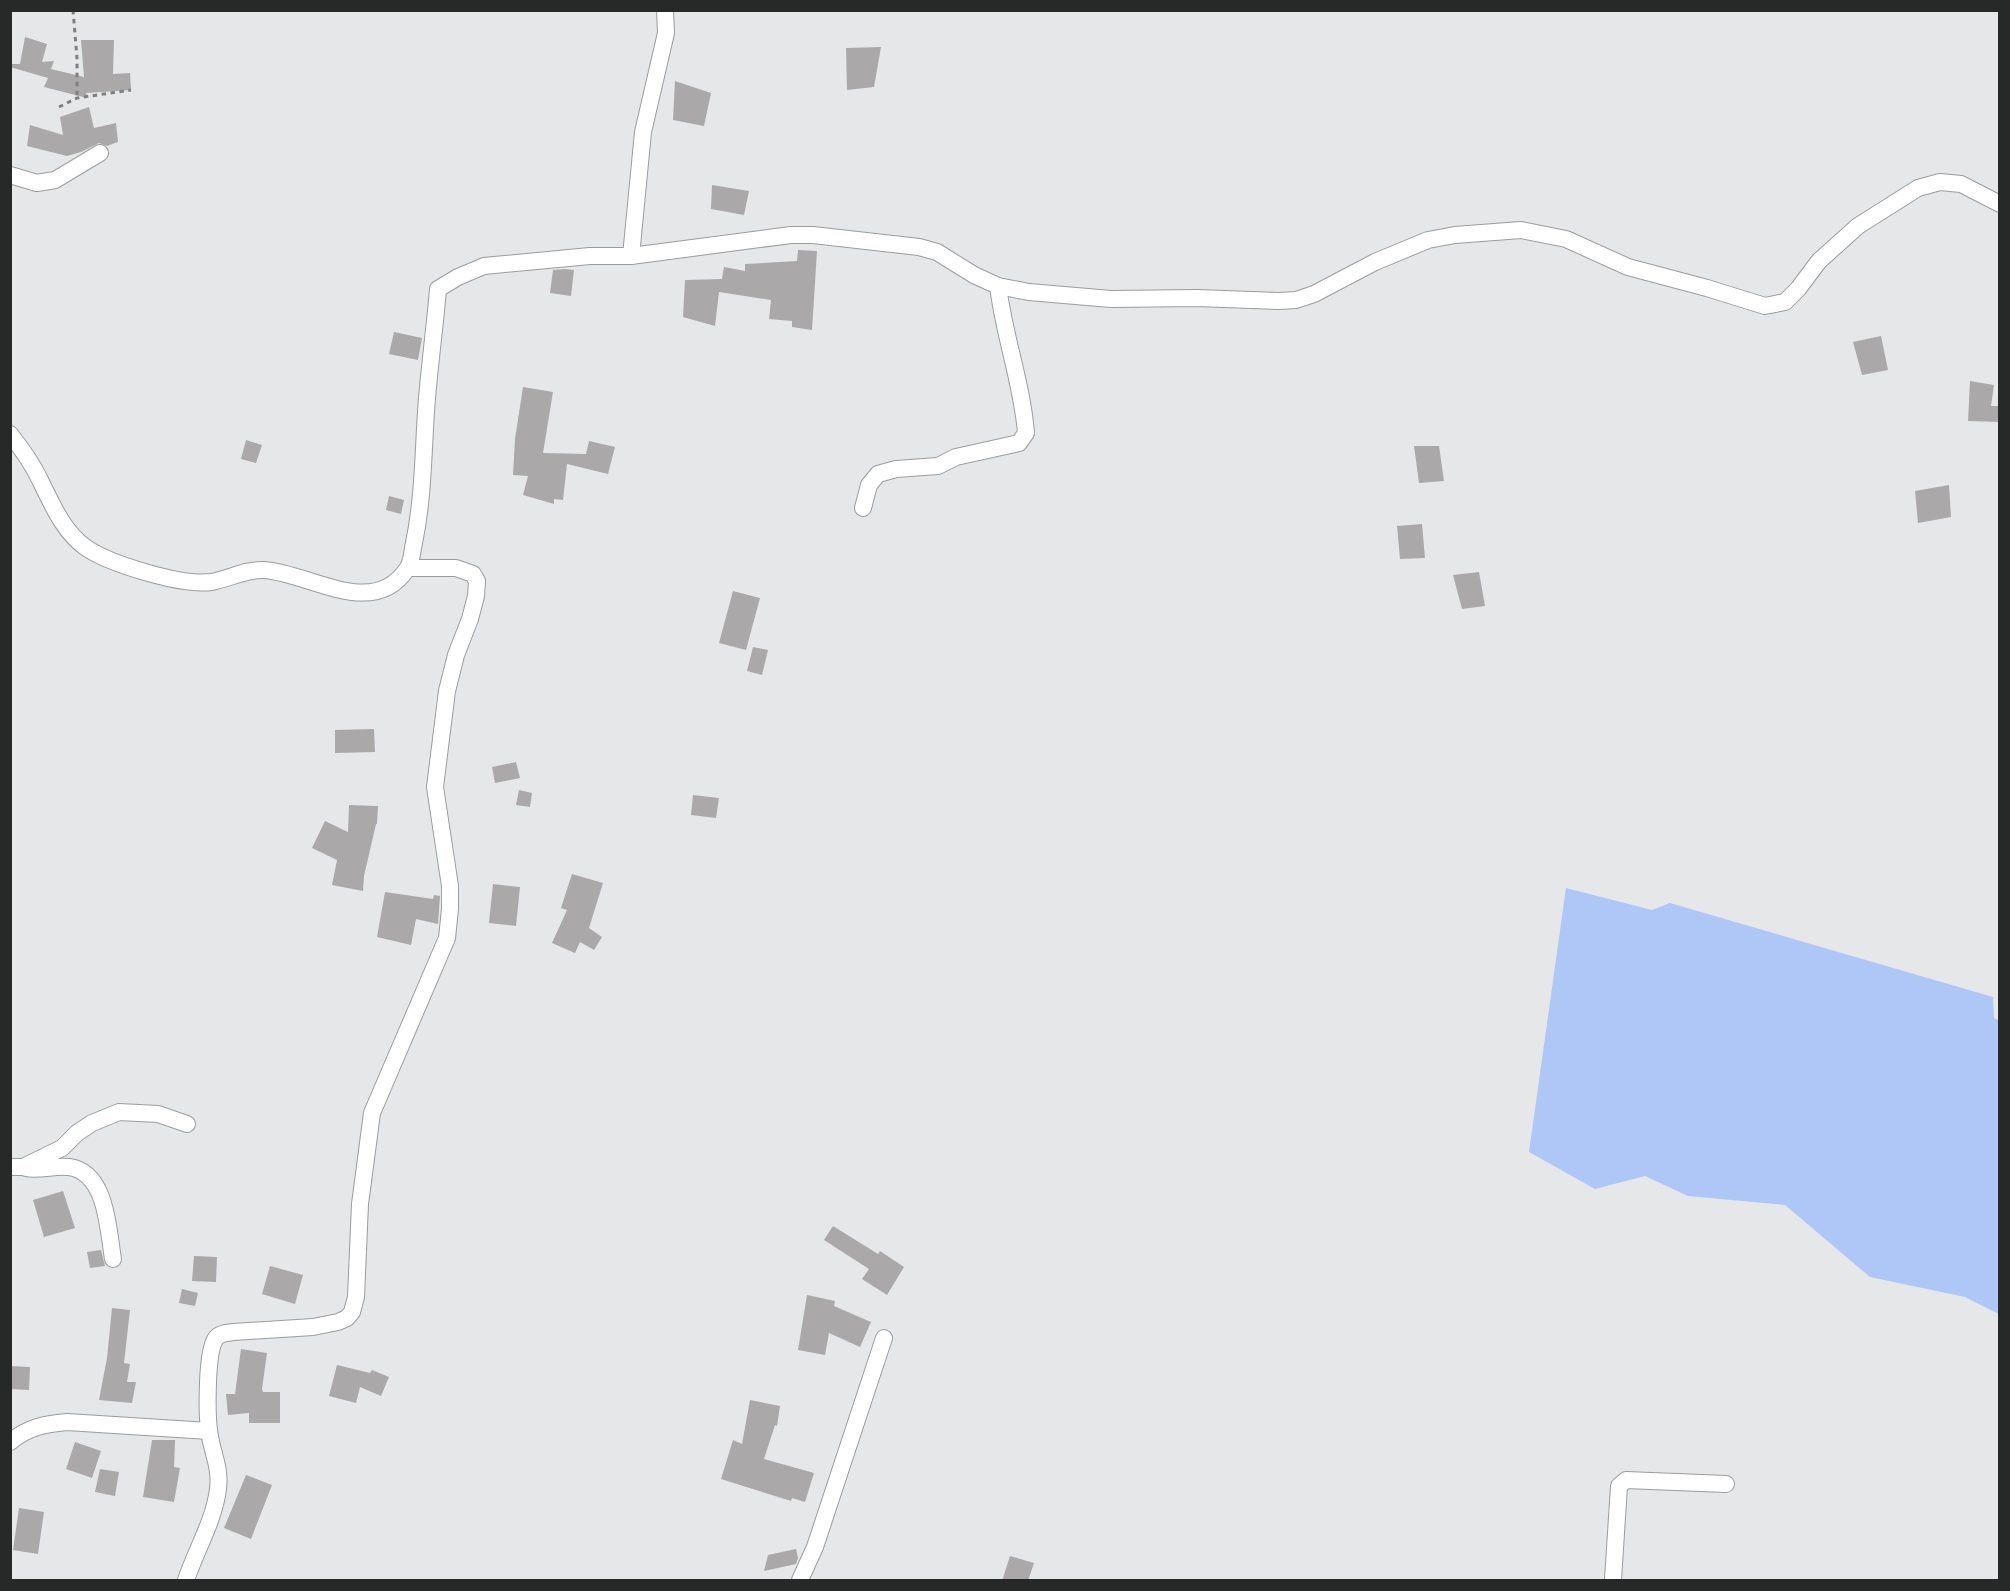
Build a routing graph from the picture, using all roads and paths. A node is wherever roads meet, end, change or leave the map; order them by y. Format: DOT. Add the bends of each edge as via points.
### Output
graph roads {
  1 [pos="73,10"];
  2 [pos="665,10"];
  3 [pos="131,90"];
  4 [pos="77,99"];
  5 [pos="59,107"];
  6 [pos="100,153"];
  7 [pos="10,176"];
  8 [pos="2000,204"];
  9 [pos="631,256"];
  10 [pos="998,286"];
  11 [pos="10,434"];
  12 [pos="863,508"];
  13 [pos="409,568"];
  14 [pos="187,1124"];
  15 [pos="17,1167"];
  16 [pos="113,1259"];
  17 [pos="884,1338"];
  18 [pos="209,1431"];
  19 [pos="10,1442"];
  20 [pos="1726,1484"];
  21 [pos="186,1581"];
  22 [pos="800,1581"];
  23 [pos="1613,1581"];
  1 -- 4 [label="path"];
  2 -- 9 [label="street" via="666,33 643,132"];
  3 -- 4 [label="path"];
  4 -- 5 [label="path"];
  6 -- 7 [label="street" via="55,180 38,183"];
  8 -- 10 [label="street" via="1961,184 1940,182 1918,188 1858,226 1819,261 1785,302 1765,306 1628,267 1566,239 1521,231 1428,240 1296,300 1112,299"];
  9 -- 10 [label="street" via="813,235 919,247 937,252"];
  9 -- 13 [label="street" via="484,266 438,290 421,503"];
  10 -- 12 [label="street" via="1022,399 1025,437 1015,444 964,455 938,466 878,474 869,485"];
  11 -- 13 [label="street" via="76,539 119,564 190,582 211,582 266,570 350,593 389,588"];
  13 -- 18 [label="street" via="456,568 473,574 477,581 470,619 447,691 435,788 450,886 447,938 372,1113 352,1312 338,1322 313,1328 233,1332 216,1338 208,1368"];
  14 -- 15 [label="street" via="158,1114 119,1112 92,1123 62,1148"];
  15 -- 16 [label="street" via="70,1167 82,1171 98,1188 103,1201"];
  17 -- 22 [label="street" via="815,1547"];
  18 -- 19 [label="street" via="67,1422 32,1427"];
  18 -- 21 [label="street" via="219,1488"];
  20 -- 23 [label="street" via="1626,1480 1619,1486"];
}
